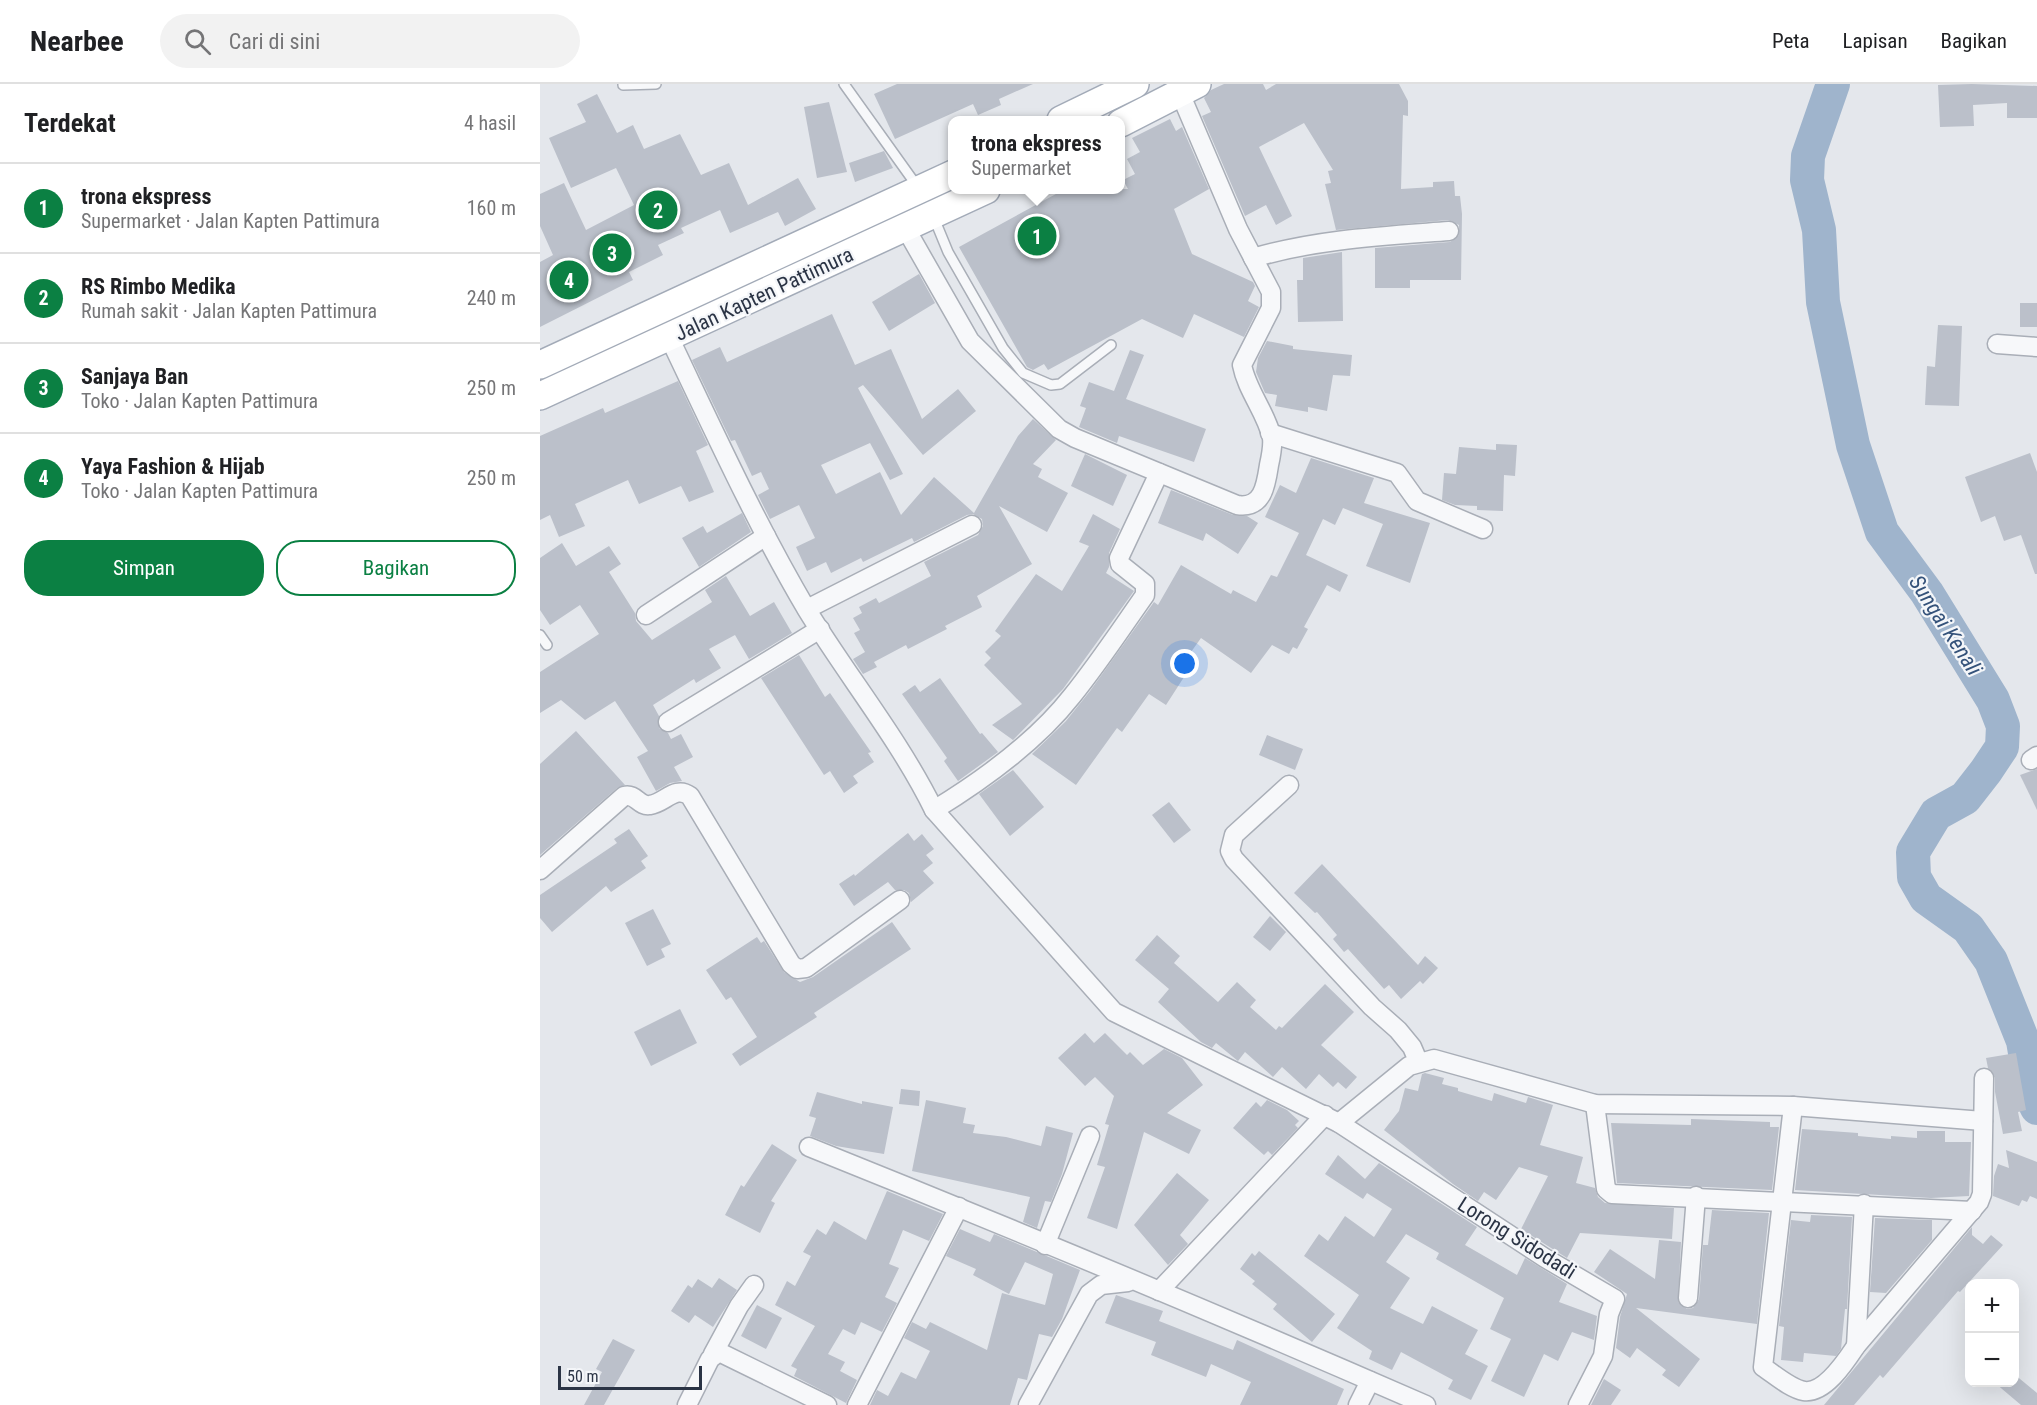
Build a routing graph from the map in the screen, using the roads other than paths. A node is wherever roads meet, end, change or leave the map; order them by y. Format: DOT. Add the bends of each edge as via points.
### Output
graph roads {
  1 [pos="623,84"];
  2 [pos="656,84"];
  3 [pos="844,84"];
  4 [pos="1135,84"];
  5 [pos="1188,89"];
  6 [pos="1069,116"];
  7 [pos="1125,121"];
  8 [pos="948,176"];
  9 [pos="921,190"];
  10 [pos="976,194"];
  11 [pos="933,216"];
  12 [pos="906,228"];
  13 [pos="1449,231"];
  14 [pos="1253,258"];
  15 [pos="669,337"];
  16 [pos="1997,344"];
  17 [pos="1111,345"];
  18 [pos="2037,347"];
  19 [pos="540,365"];
  20 [pos="540,396"];
  21 [pos="1270,433"];
  22 [pos="1159,473"];
  23 [pos="972,525"];
  24 [pos="1483,530"];
  25 [pos="766,536"];
  26 [pos="807,609"];
  27 [pos="646,615"];
  28 [pos="820,629"];
  29 [pos="540,635"];
  30 [pos="547,645"];
  31 [pos="668,722"];
  32 [pos="1289,785"];
  33 [pos="934,810"];
  34 [pos="540,870"];
  35 [pos="900,900"];
  36 [pos="1418,1061"];
  37 [pos="1984,1078"];
  38 [pos="1595,1104"];
  39 [pos="1792,1106"];
  40 [pos="1332,1119"];
  41 [pos="1983,1121"];
  42 [pos="1090,1136"];
  43 [pos="809,1147"];
  44 [pos="1696,1196"];
  45 [pos="1782,1201"];
  46 [pos="1864,1204"];
  47 [pos="959,1207"];
  48 [pos="1972,1211"];
  49 [pos="1045,1245"];
  50 [pos="1133,1282"];
  51 [pos="754,1285"];
  52 [pos="1159,1291"];
  53 [pos="1688,1298"];
  54 [pos="1856,1346"];
  55 [pos="713,1354"];
  56 [pos="1370,1381"];
  57 [pos="687,1405"];
  58 [pos="827,1405"];
  59 [pos="857,1405"];
  60 [pos="1028,1405"];
  61 [pos="1358,1405"];
  62 [pos="1426,1405"];
  63 [pos="1578,1405"];
  1 -- 2 [label="lane"];
  3 -- 9 [label="lane"];
  4 -- 6 [label="main road"];
  5 -- 7 [label="main road"];
  5 -- 14 [label="street" via="1238,229"];
  8 -- 9 [label="main road, Jalan Kapten Pattimura"];
  9 -- 19 [label="main road, Jalan Kapten Pattimura"];
  10 -- 11 [label="main road, Jalan Kapten Pattimura"];
  11 -- 12 [label="main road, Jalan Kapten Pattimura"];
  11 -- 17 [label="lane" via="948,252 1003,348 1023,373 1051,385 1060,384"];
  12 -- 15 [label="main road, Jalan Kapten Pattimura"];
  12 -- 22 [label="street" via="970,341 1059,429"];
  13 -- 14 [label="street" via="1357,237 1282,249"];
  14 -- 21 [label="street" via="1272,300 1242,365"];
  15 -- 20 [label="main road, Jalan Kapten Pattimura"];
  15 -- 25 [label="street"];
  16 -- 18 [label="street"];
  21 -- 22 [label="street" via="1272,446 1265,490 1251,505 1237,505"];
  21 -- 24 [label="street" via="1397,473 1417,501"];
  22 -- 33 [label="street" via="1119,558 1120,564 1145,584 1145,595 1071,697 1035,736"];
  23 -- 26 [label="street"];
  25 -- 26 [label="street"];
  25 -- 27 [label="street"];
  26 -- 28 [label="street"];
  28 -- 31 [label="street"];
  28 -- 33 [label="street" via="918,777"];
  29 -- 30 [label="lane"];
  32 -- 36 [label="street" via="1234,835 1230,851 1372,1007 1398,1030"];
  33 -- 40 [label="street" via="1108,1008"];
  34 -- 35 [label="street" via="624,796 634,796 651,805 683,792 690,796 797,969 806,968"];
  36 -- 38 [label="street" via="1443,1060"];
  36 -- 40 [label="street"];
  37 -- 41 [label="street"];
  38 -- 39 [label="street"];
  38 -- 44 [label="street" via="1608,1192"];
  39 -- 41 [label="street"];
  39 -- 45 [label="street"];
  40 -- 52 [label="street"];
  40 -- 63 [label="street, Lorong Sidodadi" via="1615,1299 1603,1356"];
  41 -- 48 [label="street" via="1982,1194"];
  42 -- 49 [label="street"];
  43 -- 47 [label="street"];
  44 -- 45 [label="street"];
  44 -- 53 [label="street"];
  45 -- 46 [label="street"];
  45 -- 54 [label="street" via="1763,1367 1801,1390 1816,1390"];
  46 -- 48 [label="street"];
  46 -- 54 [label="street"];
  47 -- 49 [label="street"];
  47 -- 59 [label="street"];
  48 -- 54 [label="street"];
  49 -- 50 [label="street"];
  50 -- 52 [label="street"];
  50 -- 60 [label="street" via="1111,1282 1089,1294"];
  51 -- 55 [label="street"];
  52 -- 56 [label="street"];
  55 -- 57 [label="street"];
  55 -- 58 [label="street" via="724,1353"];
  56 -- 61 [label="street"];
  56 -- 62 [label="street"];
}
